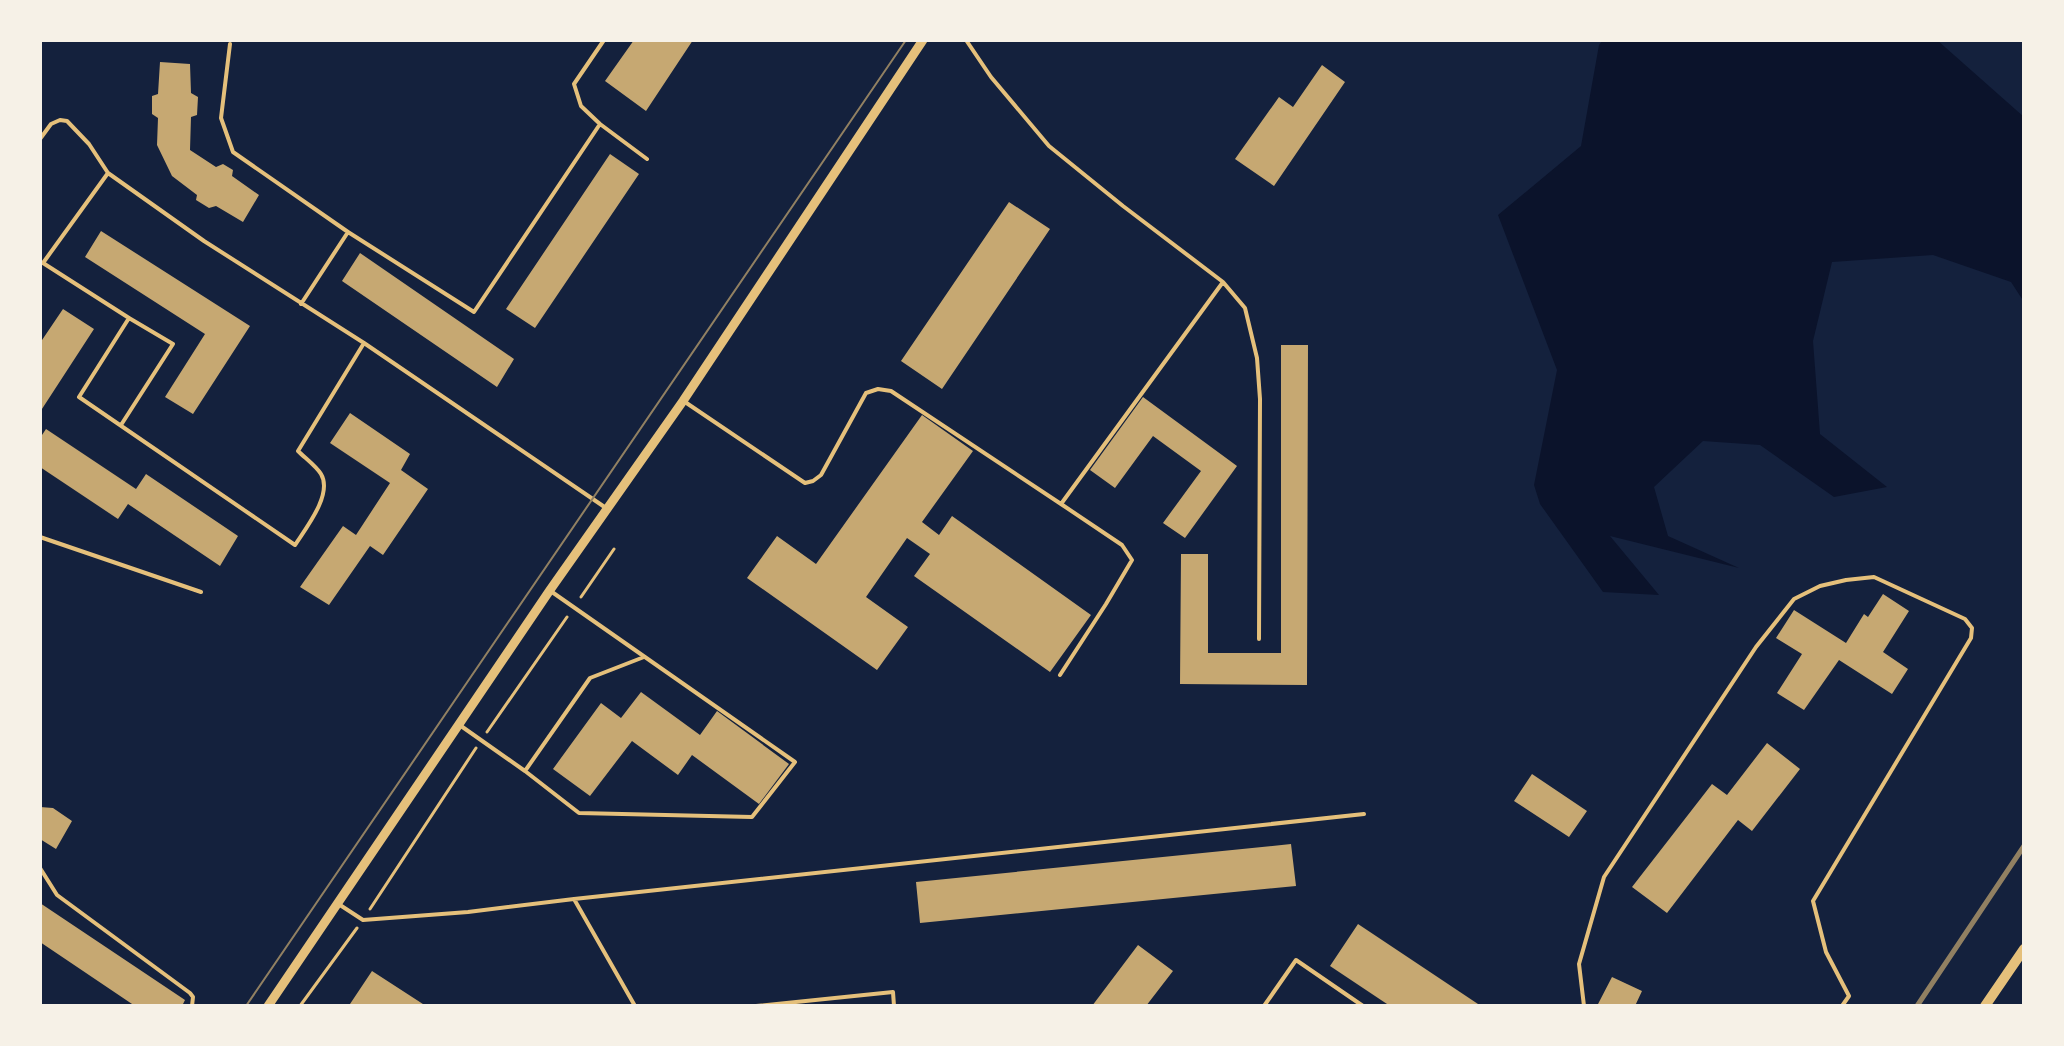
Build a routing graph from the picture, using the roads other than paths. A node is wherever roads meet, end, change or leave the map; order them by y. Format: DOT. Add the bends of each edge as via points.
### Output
graph roads {
  1 [pos="604,40"];
  2 [pos="923,40"];
  3 [pos="966,40"];
  4 [pos="230,44"];
  5 [pos="600,124"];
  6 [pos="40,139"];
  7 [pos="647,159"];
  8 [pos="108,173"];
  9 [pos="348,232"];
  10 [pos="42,265"];
  11 [pos="1223,282"];
  12 [pos="301,304"];
  13 [pos="129,318"];
  14 [pos="364,343"];
  15 [pos="683,401"];
  16 [pos="121,425"];
  17 [pos="1061,504"];
  18 [pos="608,509"];
  19 [pos="40,537"];
  20 [pos="550,590"];
  21 [pos="201,592"];
  22 [pos="1259,639"];
  23 [pos="644,657"];
  24 [pos="1060,675"];
  25 [pos="459,724"];
  26 [pos="525,771"];
  27 [pos="1364,814"];
  28 [pos="40,868"];
  29 [pos="574,899"];
  30 [pos="339,904"];
  31 [pos="2024,949"];
  32 [pos="192,1006"];
  33 [pos="268,1006"];
  34 [pos="635,1006"];
  35 [pos="756,1006"];
  36 [pos="894,1006"];
  37 [pos="1264,1006"];
  38 [pos="1363,1006"];
  39 [pos="1584,1006"];
  40 [pos="1842,1006"];
  41 [pos="1985,1006"];
  1 -- 5 [label="lane" via="574,84 581,106"];
  2 -- 15 [label="street"];
  3 -- 11 [label="lane" via="1049,146"];
  4 -- 9 [label="lane" via="221,118 233,152"];
  5 -- 7 [label="lane"];
  5 -- 9 [label="lane" via="474,312"];
  6 -- 8 [label="lane" via="51,124 67,121"];
  8 -- 10 [label="lane"];
  8 -- 12 [label="lane"];
  9 -- 12 [label="lane"];
  10 -- 13 [label="lane"];
  11 -- 17 [label="lane"];
  11 -- 22 [label="lane" via="1245,308 1257,358"];
  12 -- 14 [label="lane"];
  13 -- 16 [label="lane" via="79,397"];
  13 -- 16 [label="lane" via="173,344"];
  14 -- 16 [label="lane" via="298,451 322,475 324,489 295,545"];
  14 -- 18 [label="lane"];
  15 -- 17 [label="lane" via="805,483 821,475 866,393 891,391"];
  15 -- 18 [label="street"];
  17 -- 24 [label="lane" via="1122,545 1132,560"];
  18 -- 20 [label="street"];
  19 -- 21 [label="lane"];
  20 -- 23 [label="lane"];
  20 -- 25 [label="street"];
  23 -- 26 [label="lane" via="590,678"];
  23 -- 26 [label="lane" via="795,762 752,817 579,813"];
  25 -- 26 [label="lane"];
  25 -- 30 [label="street"];
  27 -- 29 [label="lane"];
  28 -- 32 [label="lane" via="57,895 190,993"];
  29 -- 30 [label="lane" via="363,920"];
  29 -- 34 [label="lane"];
  30 -- 33 [label="street"];
  31 -- 41 [label="main road"];
  35 -- 36 [label="lane" via="893,992"];
  37 -- 38 [label="lane" via="1296,960"];
  39 -- 40 [label="lane" via="1579,964 1604,877 1756,647 1794,599 1820,586 1874,577 1965,619 1972,628 1971,638 1813,901 1826,952 1849,996"];
}
